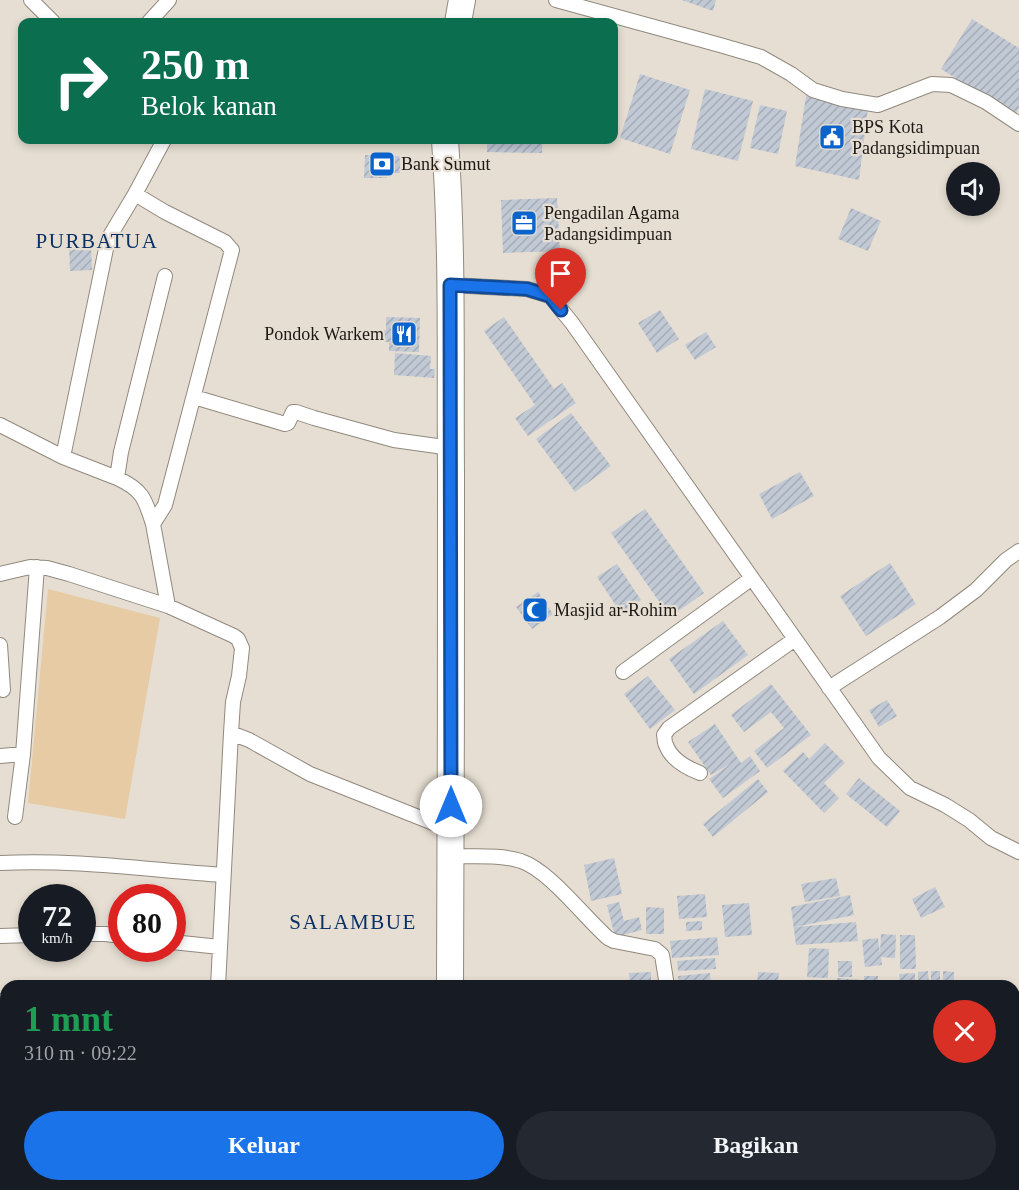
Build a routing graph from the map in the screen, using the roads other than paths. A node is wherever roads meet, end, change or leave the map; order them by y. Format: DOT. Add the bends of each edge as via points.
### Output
graph roads {
  1 [pos="31,0"];
  2 [pos="170,0"];
  3 [pos="462,0"];
  4 [pos="556,0"];
  5 [pos="49,18"];
  6 [pos="154,18"];
  7 [pos="459,18"];
  8 [pos="1019,124"];
  9 [pos="158,144"];
  10 [pos="445,144"];
  11 [pos="135,194"];
  12 [pos="165,276"];
  13 [pos="450,285"];
  14 [pos="194,397"];
  15 [pos="0,425"];
  16 [pos="450,448"];
  17 [pos="63,457"];
  18 [pos="117,478"];
  19 [pos="153,524"];
  20 [pos="1019,551"];
  21 [pos="38,567"];
  22 [pos="0,574"];
  23 [pos="752,578"];
  24 [pos="168,606"];
  25 [pos="795,639"];
  26 [pos="0,645"];
  27 [pos="622,672"];
  28 [pos="829,688"];
  29 [pos="3,690"];
  30 [pos="231,733"];
  31 [pos="23,754"];
  32 [pos="0,756"];
  33 [pos="700,773"];
  34 [pos="15,817"];
  35 [pos="451,830"];
  36 [pos="1019,852"];
  37 [pos="451,856"];
  38 [pos="0,863"];
  39 [pos="223,875"];
  40 [pos="18,935"];
  41 [pos="0,936"];
  42 [pos="186,943"];
  43 [pos="220,947"];
  44 [pos="218,980"];
  45 [pos="450,980"];
  46 [pos="666,980"];
  1 -- 5 [label="street"];
  2 -- 6 [label="street"];
  3 -- 7 [label="highway"];
  4 -- 8 [label="street" via="761,57 813,90 842,99 878,105 932,84 951,85"];
  9 -- 11 [label="street"];
  10 -- 13 [label="highway"];
  11 -- 14 [label="street" via="225,242 232,250"];
  11 -- 17 [label="street" via="108,239"];
  12 -- 18 [label="street"];
  13 -- 16 [label="highway"];
  13 -- 23 [label="street" via="527,289 550,296"];
  14 -- 16 [label="street" via="285,424 296,412 393,440"];
  14 -- 19 [label="street" via="165,505"];
  15 -- 17 [label="street"];
  16 -- 35 [label="highway"];
  17 -- 18 [label="street"];
  18 -- 19 [label="street" via="141,494"];
  19 -- 24 [label="street"];
  20 -- 28 [label="street" via="940,617"];
  21 -- 22 [label="street"];
  21 -- 24 [label="street"];
  21 -- 31 [label="street"];
  23 -- 25 [label="street"];
  23 -- 27 [label="street"];
  24 -- 30 [label="street" via="240,642"];
  25 -- 28 [label="street"];
  25 -- 33 [label="street" via="664,735 675,758"];
  26 -- 29 [label="street"];
  28 -- 36 [label="street" via="879,758 910,788 945,805 991,838"];
  30 -- 35 [label="street" via="310,774"];
  30 -- 39 [label="street"];
  31 -- 32 [label="street"];
  31 -- 34 [label="street"];
  35 -- 37 [label="highway"];
  37 -- 45 [label="highway"];
  37 -- 46 [label="street" via="507,858 538,870 608,938 658,951"];
  38 -- 39 [label="street" via="81,864"];
  39 -- 43 [label="street"];
  40 -- 41 [label="street"];
  42 -- 43 [label="street"];
  43 -- 44 [label="street"];
}
